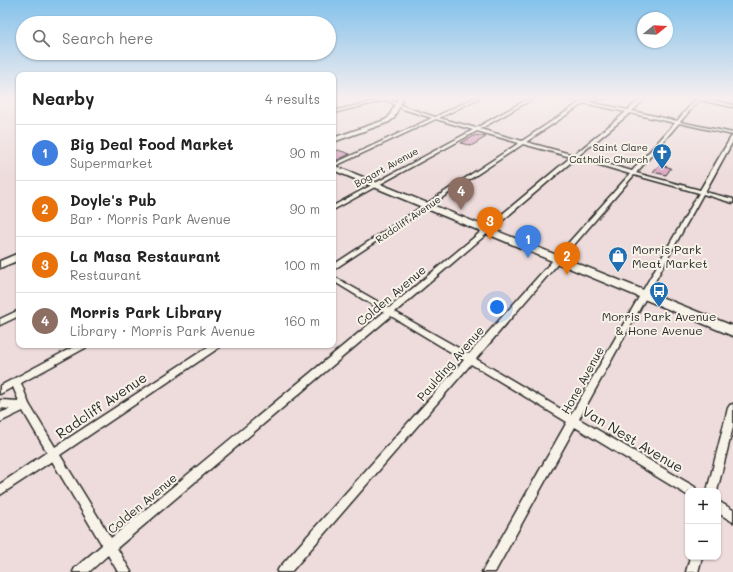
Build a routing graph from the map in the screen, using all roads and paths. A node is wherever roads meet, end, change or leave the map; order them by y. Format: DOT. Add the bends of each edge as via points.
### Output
graph roads {
  1 [pos="377,125"];
  2 [pos="422,125"];
  3 [pos="461,125"];
  4 [pos="485,125"];
  5 [pos="549,125"];
  6 [pos="613,125"];
  7 [pos="676,125"];
  8 [pos="690,125"];
  9 [pos="477,129"];
  10 [pos="733,134"];
  11 [pos="733,137"];
  12 [pos="336,139"];
  13 [pos="523,142"];
  14 [pos="575,156"];
  15 [pos="336,166"];
  16 [pos="336,168"];
  17 [pos="634,173"];
  18 [pos="376,185"];
  19 [pos="702,192"];
  20 [pos="733,201"];
  21 [pos="336,206"];
  22 [pos="427,206"];
  23 [pos="487,230"];
  24 [pos="16,257"];
  25 [pos="558,259"];
  26 [pos="0,265"];
  27 [pos="336,266"];
  28 [pos="336,280"];
  29 [pos="644,294"];
  30 [pos="390,311"];
  31 [pos="16,314"];
  32 [pos="0,322"];
  33 [pos="733,331"];
  34 [pos="78,348"];
  35 [pos="212,348"];
  36 [pos="470,360"];
  37 [pos="16,382"];
  38 [pos="0,390"];
  39 [pos="0,404"];
  40 [pos="25,406"];
  41 [pos="733,408"];
  42 [pos="0,418"];
  43 [pos="573,421"];
  44 [pos="54,453"];
  45 [pos="686,488"];
  46 [pos="713,488"];
  47 [pos="0,490"];
  48 [pos="721,509"];
  49 [pos="733,516"];
  50 [pos="110,546"];
  51 [pos="695,560"];
  52 [pos="79,572"];
  53 [pos="125,572"];
  54 [pos="283,572"];
  55 [pos="488,572"];
  56 [pos="692,572"];
  1 -- 12 [label="main road"];
  2 -- 15 [label="street"];
  3 -- 9 [label="street"];
  4 -- 9 [label="street, Bogart Avenue"];
  5 -- 13 [label="street, Radcliff Avenue"];
  6 -- 14 [label="street, Colden Avenue"];
  7 -- 17 [label="street, Paulding Avenue"];
  8 -- 10 [label="street"];
  9 -- 13 [label="street"];
  9 -- 18 [label="street, Bogart Avenue"];
  11 -- 19 [label="street, Hone Avenue"];
  13 -- 14 [label="street"];
  13 -- 22 [label="street, Radcliff Avenue"];
  14 -- 17 [label="street"];
  14 -- 23 [label="street, Colden Avenue"];
  16 -- 18 [label="main road"];
  17 -- 19 [label="street"];
  17 -- 25 [label="street, Paulding Avenue"];
  18 -- 21 [label="street, Bogart Avenue"];
  18 -- 22 [label="main road"];
  19 -- 20 [label="street"];
  19 -- 29 [label="street, Hone Avenue"];
  22 -- 23 [label="main road"];
  22 -- 27 [label="street, Radcliff Avenue"];
  23 -- 25 [label="main road"];
  23 -- 30 [label="street, Colden Avenue"];
  24 -- 26 [label="main road"];
  25 -- 29 [label="main road"];
  25 -- 36 [label="street, Paulding Avenue"];
  28 -- 30 [label="street, Van Nest Avenue"];
  29 -- 33 [label="main road"];
  29 -- 43 [label="street, Hone Avenue"];
  30 -- 36 [label="street, Van Nest Avenue"];
  30 -- 50 [label="street, Colden Avenue"];
  31 -- 32 [label="street"];
  34 -- 37 [label="street"];
  35 -- 44 [label="street, Radcliff Avenue"];
  36 -- 43 [label="street, Van Nest Avenue"];
  36 -- 54 [label="street, Paulding Avenue"];
  37 -- 38 [label="street"];
  37 -- 40 [label="street"];
  39 -- 40 [label="street"];
  40 -- 42 [label="street"];
  40 -- 44 [label="street"];
  41 -- 46 [label="street"];
  43 -- 45 [label="street, Van Nest Avenue"];
  43 -- 55 [label="street, Hone Avenue"];
  44 -- 47 [label="street, Radcliff Avenue"];
  44 -- 50 [label="street"];
  48 -- 49 [label="street"];
  50 -- 52 [label="street, Colden Avenue"];
  50 -- 53 [label="street"];
  51 -- 56 [label="street"];
}
